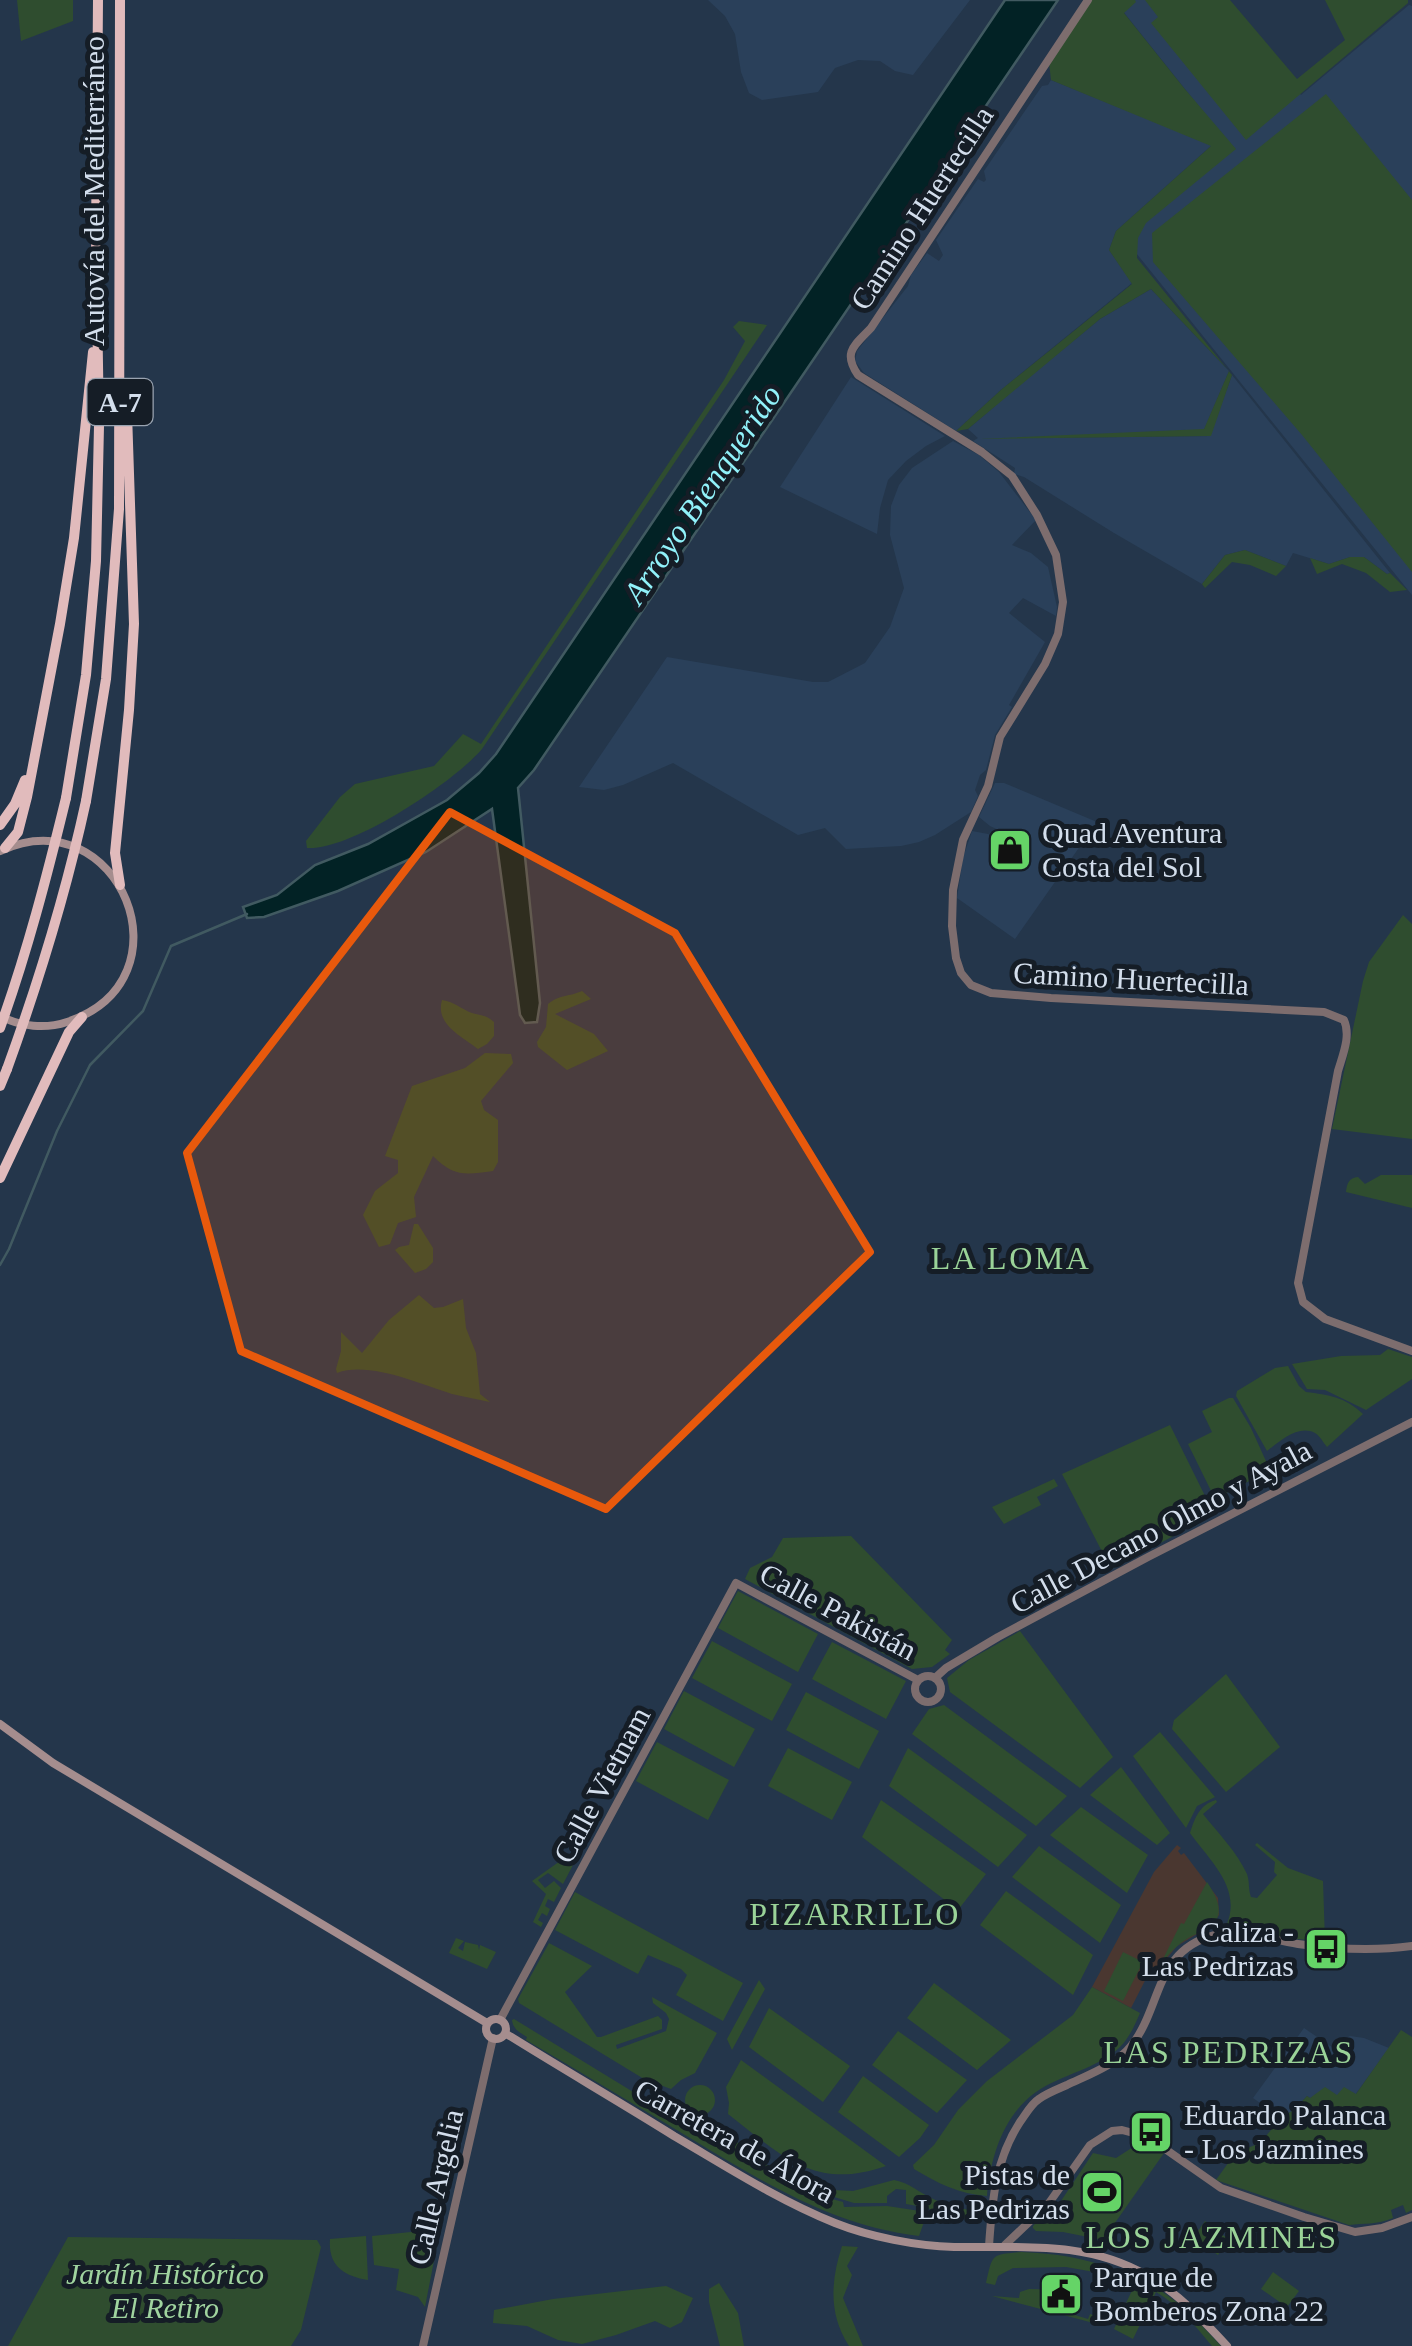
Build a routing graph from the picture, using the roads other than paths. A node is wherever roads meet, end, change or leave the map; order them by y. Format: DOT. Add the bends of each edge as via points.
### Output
graph roads {
  1 [pos="98,0"];
  2 [pos="120,0"];
  3 [pos="1088,0"];
  4 [pos="98,296"];
  5 [pos="119,297"];
  6 [pos="36,751"];
  7 [pos="0,825"];
  8 [pos="2,850"];
  9 [pos="120,886"];
  10 [pos="0,1016"];
  11 [pos="82,1017"];
  12 [pos="0,1028"];
  13 [pos="0,1086"];
  14 [pos="0,1178"];
  15 [pos="1412,1351"];
  16 [pos="1412,1422"];
  17 [pos="736,1584"];
  18 [pos="935,1678"];
  19 [pos="918,1680"];
  20 [pos="0,1724"];
  21 [pos="1412,1946"];
  22 [pos="500,2020"];
  23 [pos="487,2023"];
  24 [pos="504,2033"];
  25 [pos="493,2038"];
  26 [pos="1412,2218"];
  27 [pos="1005,2245"];
  28 [pos="989,2246"];
  29 [pos="423,2346"];
  30 [pos="1227,2346"];
  1 -- 4 [label="highway, Autovía del Mediterráneo / A-7"];
  2 -- 5 [label="highway, Autovía del Mediterráneo / A-7"];
  3 -- 15 [label="street, Camino Huertecilla" via="849,356 858,375 1012,476 1056,555 1063,602 1058,634 1000,737 988,786 963,840 953,890 956,958 970,985 990,993 1324,1012 1344,1020 1347,1038 1298,1282 1303,1302 1324,1318"];
  4 -- 6 [label="highway" via="74,538"];
  4 -- 12 [label="highway, Autovía del Mediterráneo / A-7, bridge" via="96,560 86,675 66,798"];
  5 -- 9 [label="highway" via="134,624 115,853"];
  5 -- 13 [label="highway, Autovía del Mediterráneo / A-7, bridge" via="116,566 106,679 72,866"];
  6 -- 7 [label="highway"];
  6 -- 8 [label="highway" via="18,832"];
  8 -- 9 [label="main road" via="57,842 104,865"];
  9 -- 11 [label="main road" via="132,914 130,959 104,1002"];
  10 -- 11 [label="main road" via="32,1026"];
  11 -- 14 [label="highway" via="68,1032"];
  16 -- 18 [label="street, Calle Decano Olmo y Ayala" via="1148,1557"];
  17 -- 19 [label="street, Calle Pakistán"];
  17 -- 22 [label="street, Calle Vietnam"];
  18 -- 19 [label="street"];
  18 -- 19 [label="street" via="941,1691 931,1702 918,1697"];
  20 -- 23 [label="main road" via="53,1763"];
  21 -- 28 [label="street" via="1302,1945 1242,1932 1189,1948 1162,1977 1128,2050 1038,2100 1022,2120 998,2172"];
  22 -- 23 [label="main road"];
  22 -- 24 [label="main road"];
  23 -- 25 [label="main road"];
  24 -- 25 [label="main road"];
  24 -- 28 [label="main road, Carretera de Álora" via="766,2191 838,2224 904,2241"];
  25 -- 29 [label="street, Calle Argelia"];
  26 -- 27 [label="street" via="1355,2232 1221,2188 1148,2137 1112,2131 1090,2146 1049,2203"];
  27 -- 28 [label="main road, Carretera de Álora"];
  27 -- 30 [label="main road, Carretera de Álora" via="1085,2251 1117,2261 1174,2293"];
}
